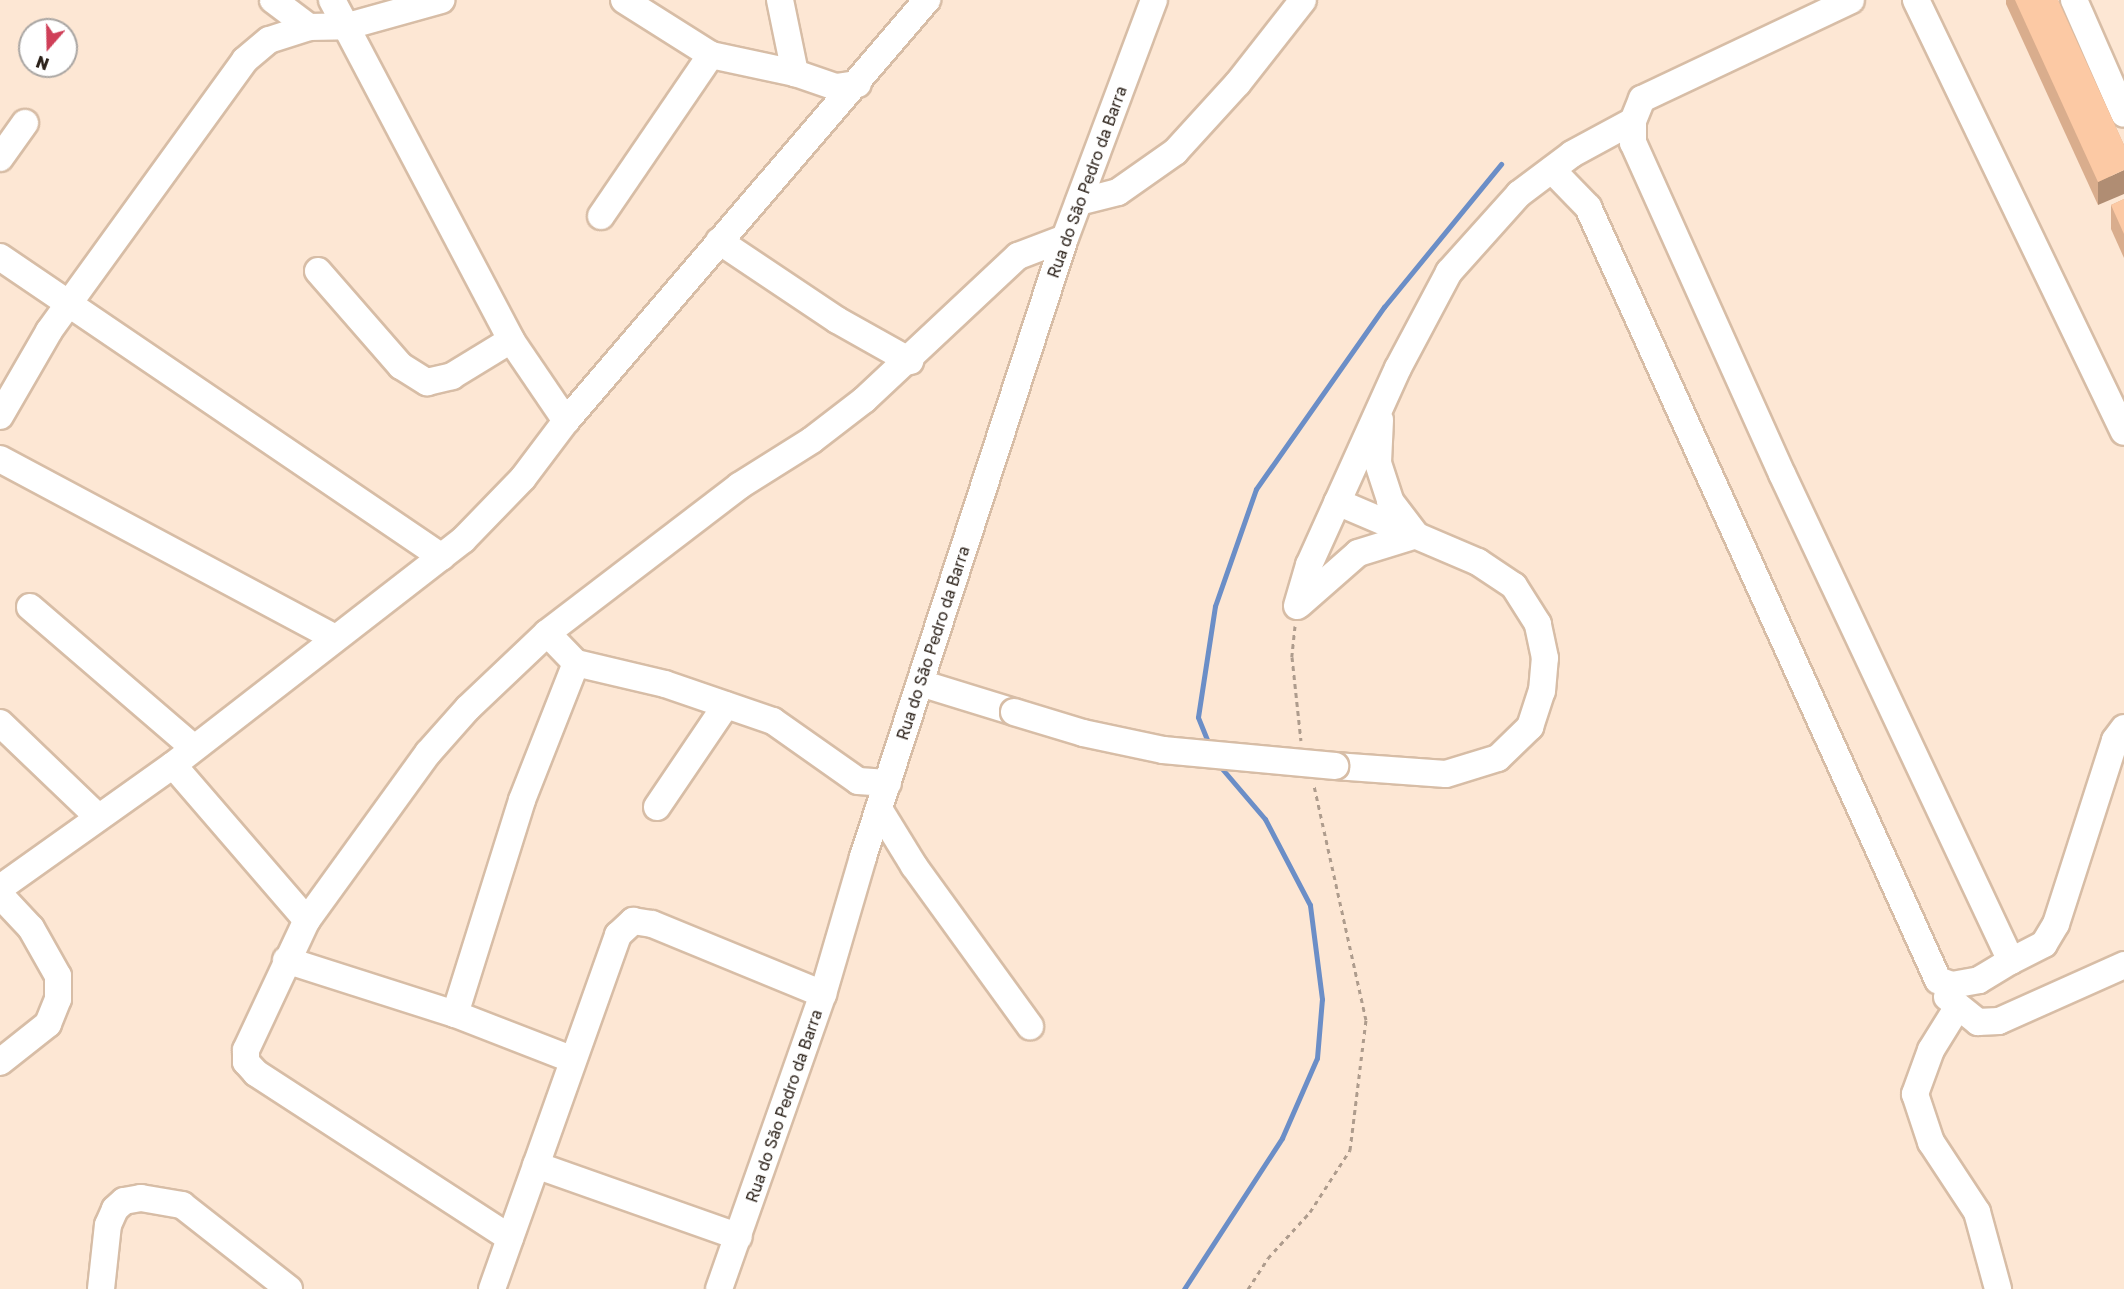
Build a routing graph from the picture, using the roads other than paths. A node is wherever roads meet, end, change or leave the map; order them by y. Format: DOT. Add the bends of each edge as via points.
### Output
graph roads {
  1 [pos="273,0"];
  2 [pos="332,0"];
  3 [pos="441,0"];
  4 [pos="624,0"];
  5 [pos="780,0"];
  6 [pos="927,0"];
  7 [pos="1154,0"];
  8 [pos="1303,0"];
  9 [pos="1851,0"];
  10 [pos="1916,0"];
  11 [pos="2074,0"];
  12 [pos="348,26"];
  13 [pos="309,27"];
  14 [pos="711,55"];
  15 [pos="795,73"];
  16 [pos="858,84"];
  17 [pos="2118,87"];
  18 [pos="2124,114"];
  19 [pos="1633,121"];
  20 [pos="25,123"];
  21 [pos="0,158"];
  22 [pos="1552,170"];
  23 [pos="1079,202"];
  24 [pos="601,216"];
  25 [pos="1065,238"];
  26 [pos="719,241"];
  27 [pos="0,257"];
  28 [pos="318,271"];
  29 [pos="67,306"];
  30 [pos="511,340"];
  31 [pos="910,361"];
  32 [pos="1383,402"];
  33 [pos="0,416"];
  34 [pos="566,421"];
  35 [pos="2124,432"];
  36 [pos="0,459"];
  37 [pos="1337,502"];
  38 [pos="1416,535"];
  39 [pos="442,557"];
  40 [pos="30,607"];
  41 [pos="547,633"];
  42 [pos="335,638"];
  43 [pos="576,663"];
  44 [pos="920,683"];
  45 [pos="726,705"];
  46 [pos="0,723"];
  47 [pos="2124,728"];
  48 [pos="194,748"];
  49 [pos="173,765"];
  50 [pos="888,783"];
  51 [pos="657,807"];
  52 [pos="879,809"];
  53 [pos="98,817"];
  54 [pos="0,888"];
  55 [pos="0,895"];
  56 [pos="307,920"];
  57 [pos="286,960"];
  58 [pos="2011,961"];
  59 [pos="2124,965"];
  60 [pos="1938,980"];
  61 [pos="823,994"];
  62 [pos="1957,1008"];
  63 [pos="454,1014"];
  64 [pos="1030,1026"];
  65 [pos="571,1059"];
  66 [pos="0,1062"];
  67 [pos="536,1165"];
  68 [pos="739,1237"];
  69 [pos="510,1238"];
  70 [pos="101,1289"];
  71 [pos="289,1289"];
  72 [pos="492,1289"];
  73 [pos="719,1289"];
  74 [pos="1998,1289"];
  1 -- 13 [label="street"];
  2 -- 12 [label="street"];
  3 -- 12 [label="street"];
  4 -- 14 [label="street"];
  5 -- 15 [label="street"];
  6 -- 16 [label="street"];
  7 -- 23 [label="street, Rua do São Pedro da Barra"];
  8 -- 23 [label="street" via="1238,83 1175,152 1118,192"];
  9 -- 19 [label="street" via="1642,99"];
  10 -- 35 [label="street"];
  11 -- 17 [label="street"];
  12 -- 13 [label="street"];
  12 -- 30 [label="street"];
  13 -- 29 [label="street" via="269,40 245,60"];
  14 -- 15 [label="street"];
  14 -- 24 [label="street"];
  15 -- 16 [label="street" via="836,87"];
  16 -- 26 [label="street"];
  17 -- 18 [label="street"];
  19 -- 22 [label="street" via="1572,154"];
  19 -- 58 [label="street" via="1633,143 1782,474"];
  20 -- 21 [label="street"];
  22 -- 32 [label="street" via="1519,194 1449,272"];
  22 -- 60 [label="street" via="1588,207"];
  23 -- 25 [label="street, Rua do São Pedro da Barra"];
  25 -- 31 [label="street" via="1018,256"];
  25 -- 44 [label="street, Rua do São Pedro da Barra"];
  26 -- 31 [label="street" via="837,320"];
  26 -- 34 [label="street"];
  27 -- 29 [label="street"];
  28 -- 30 [label="street" via="401,366 427,382 452,376"];
  29 -- 33 [label="street"];
  29 -- 39 [label="street"];
  30 -- 34 [label="street"];
  31 -- 41 [label="street" via="821,433 739,486"];
  32 -- 37 [label="street"];
  32 -- 38 [label="street" via="1378,463 1390,501"];
  34 -- 39 [label="street" via="523,478"];
  36 -- 42 [label="street"];
  37 -- 38 [label="street"];
  37 -- 38 [label="street" via="1309,565 1297,606 1328,575 1358,553"];
  38 -- 44 [label="street, bridge" via="1478,562 1514,586 1538,624 1545,658 1542,691 1530,727 1498,758 1446,774 1163,750 1083,734"];
  39 -- 42 [label="street"];
  40 -- 48 [label="street"];
  41 -- 43 [label="street"];
  41 -- 56 [label="street" via="468,708 428,753"];
  42 -- 48 [label="street"];
  43 -- 45 [label="street" via="665,684"];
  43 -- 63 [label="street" via="522,800"];
  44 -- 50 [label="street, Rua do São Pedro da Barra"];
  45 -- 50 [label="street" via="773,721 858,781"];
  45 -- 51 [label="street"];
  46 -- 53 [label="street"];
  47 -- 58 [label="street" via="2115,740 2056,924 2044,944"];
  48 -- 49 [label="street"];
  49 -- 53 [label="street"];
  49 -- 56 [label="street"];
  50 -- 52 [label="street, Rua do São Pedro da Barra"];
  52 -- 61 [label="street, Rua do São Pedro da Barra"];
  52 -- 64 [label="street" via="914,866"];
  53 -- 54 [label="street"];
  55 -- 66 [label="street" via="48,954 58,976 58,999 48,1024"];
  56 -- 57 [label="street"];
  57 -- 63 [label="street"];
  57 -- 69 [label="street" via="246,1050 246,1062 256,1073"];
  58 -- 60 [label="street" via="1979,980 1952,985"];
  59 -- 62 [label="street" via="1999,1021 1978,1022"];
  60 -- 62 [label="street"];
  61 -- 65 [label="street" via="652,924 633,921 618,935"];
  61 -- 68 [label="street, Rua do São Pedro da Barra"];
  62 -- 74 [label="street" via="1931,1050 1916,1094 1931,1142 1977,1212"];
  63 -- 65 [label="street"];
  65 -- 67 [label="street"];
  67 -- 68 [label="street"];
  67 -- 69 [label="street"];
  68 -- 73 [label="street, Rua do São Pedro da Barra"];
  69 -- 72 [label="street"];
  70 -- 71 [label="street" via="103,1243 115,1209 124,1201 141,1198 182,1205"];
}
